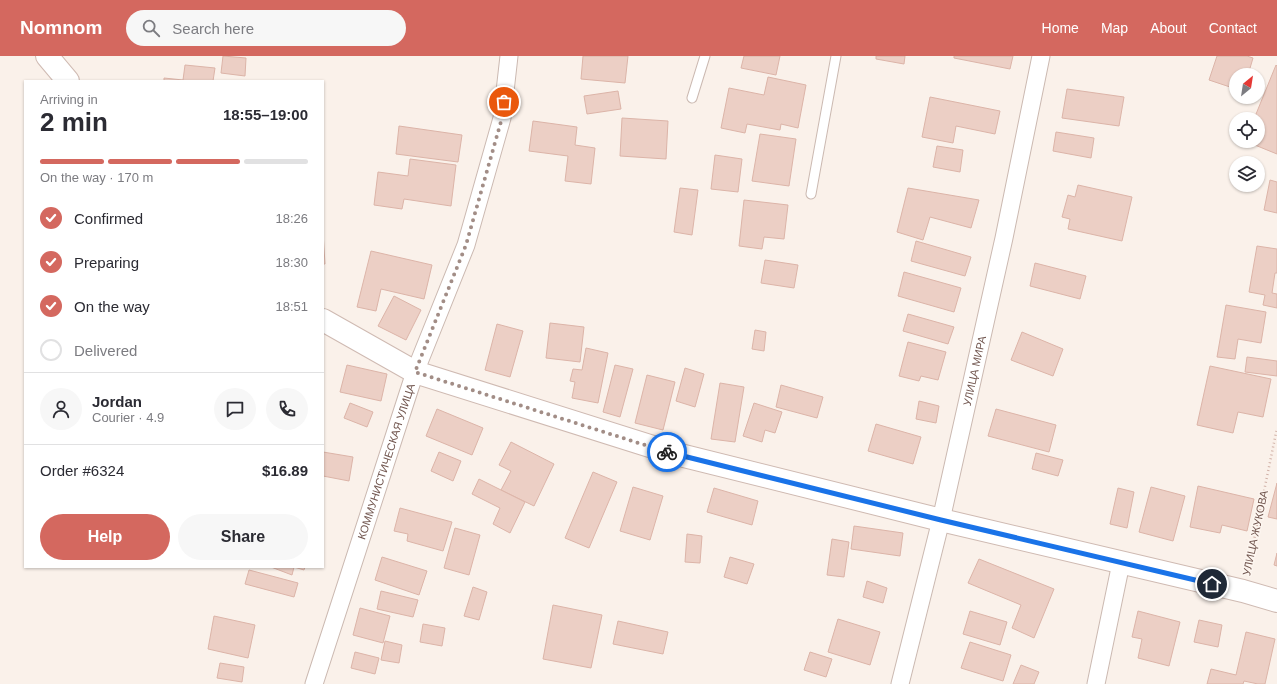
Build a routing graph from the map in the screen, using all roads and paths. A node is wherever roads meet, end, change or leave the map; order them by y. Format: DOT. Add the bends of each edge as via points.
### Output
graph roads {
  1 [pos="47,56"];
  2 [pos="509,56"];
  3 [pos="705,56"];
  4 [pos="836,56"];
  5 [pos="1041,56"];
  6 [pos="67,80"];
  7 [pos="692,98"];
  8 [pos="811,194"];
  9 [pos="324,321"];
  10 [pos="415,372"];
  11 [pos="1277,428"];
  12 [pos="941,520"];
  13 [pos="1121,563"];
  14 [pos="1243,591"];
  15 [pos="1277,601"];
  16 [pos="314,684"];
  17 [pos="900,684"];
  18 [pos="1096,684"];
  1 -- 6 [label="street"];
  2 -- 10 [label="street, КОММУНИСТИЧЕСКАЯ УЛИЦА" via="502,118 466,245"];
  3 -- 7 [label="lane"];
  4 -- 8 [label="lane"];
  5 -- 12 [label="street, УЛИЦА МИРА" via="1004,238"];
  9 -- 10 [label="street"];
  10 -- 12 [label="street" via="672,453"];
  10 -- 16 [label="street, КОММУНИСТИЧЕСКАЯ УЛИЦА"];
  11 -- 14 [label="path, УЛИЦА ЖУКОВА"];
  12 -- 13 [label="street"];
  12 -- 17 [label="street, УЛИЦА МИРА"];
  13 -- 14 [label="street"];
  13 -- 18 [label="street"];
  14 -- 15 [label="street"];
}
